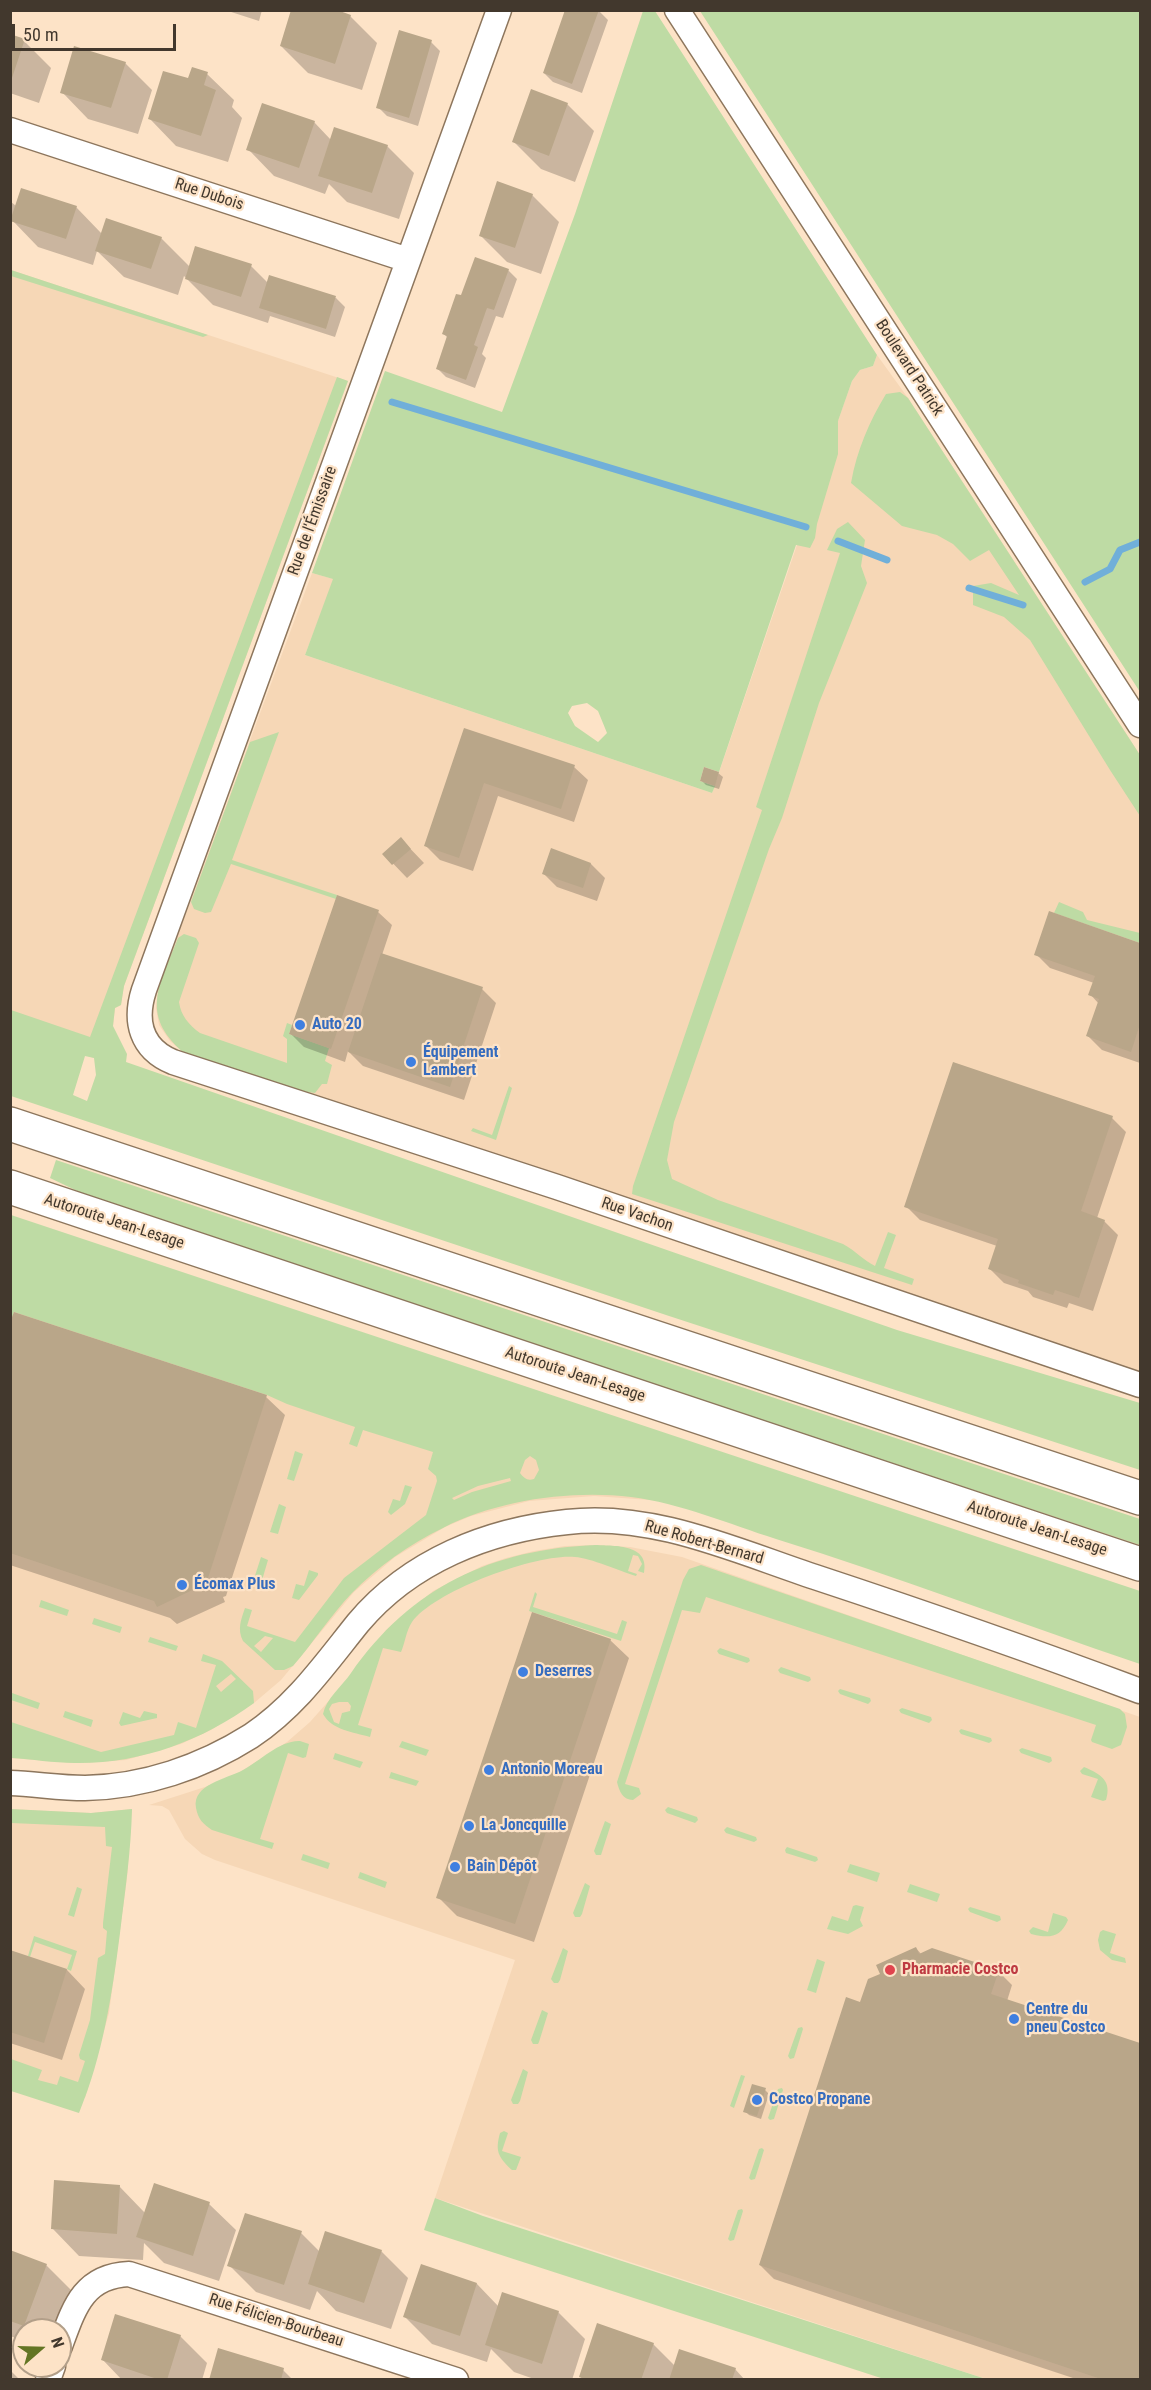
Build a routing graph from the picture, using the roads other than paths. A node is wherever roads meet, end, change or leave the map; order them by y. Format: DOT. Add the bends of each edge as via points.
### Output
graph roads {
  1 [pos="677,10"];
  2 [pos="499,11"];
  3 [pos="10,130"];
  4 [pos="408,260"];
  5 [pos="1140,725"];
  6 [pos="142,1034"];
  7 [pos="10,1124"];
  8 [pos="10,1187"];
  9 [pos="1140,1385"];
  10 [pos="1140,1498"];
  11 [pos="1140,1563"];
  12 [pos="1140,1691"];
  13 [pos="10,1783"];
  14 [pos="72,2318"];
  15 [pos="456,2379"];
  1 -- 5 [label="street, Boulevard Patrick"];
  2 -- 4 [label="street, Rue de l'Émissaire"];
  3 -- 4 [label="street, Rue Dubois"];
  4 -- 6 [label="street, Rue de l'Émissaire" via="144,990 139,1012"];
  6 -- 9 [label="street, Rue Vachon" via="155,1052 173,1062"];
  7 -- 10 [label="highway"];
  8 -- 11 [label="highway, Autoroute Jean-Lesage"];
  12 -- 13 [label="street, Rue Robert-Bernard" via="674,1531 625,1522 568,1521 476,1542 419,1569 371,1610 317,1677 287,1707 252,1735 212,1758 155,1778 110,1786 70,1788"];
  14 -- 15 [label="street, Rue Félicien-Bourbeau" via="79,2302 96,2283 113,2276 135,2275"];
}
